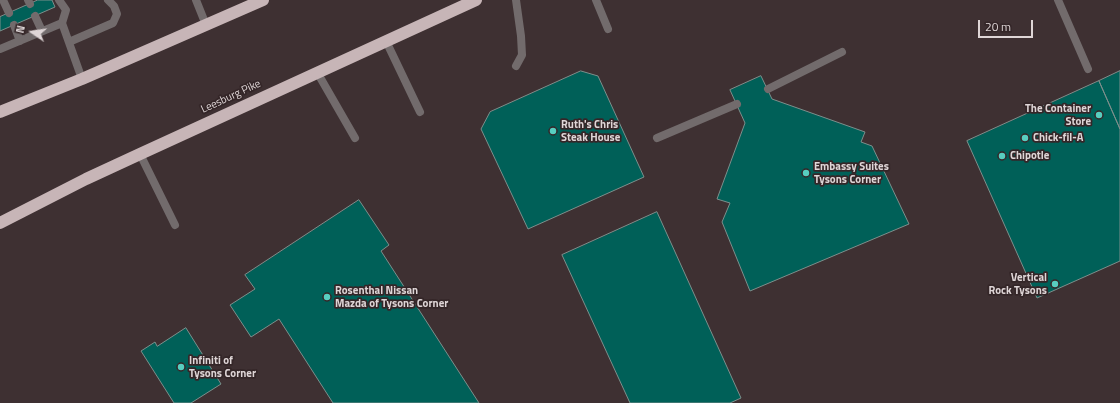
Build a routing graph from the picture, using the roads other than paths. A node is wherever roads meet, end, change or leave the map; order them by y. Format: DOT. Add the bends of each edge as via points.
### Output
graph roads {
  1 [pos="3,0"];
  2 [pos="59,0"];
  3 [pos="108,0"];
  4 [pos="196,0"];
  5 [pos="264,0"];
  6 [pos="476,0"];
  7 [pos="516,0"];
  8 [pos="596,0"];
  9 [pos="1058,0"];
  10 [pos="9,13"];
  11 [pos="34,16"];
  12 [pos="62,23"];
  13 [pos="14,25"];
  14 [pos="206,25"];
  15 [pos="608,28"];
  16 [pos="42,31"];
  17 [pos="20,41"];
  18 [pos="386,41"];
  19 [pos="68,42"];
  20 [pos="0,49"];
  21 [pos="842,52"];
  22 [pos="516,66"];
  23 [pos="1088,69"];
  24 [pos="317,72"];
  25 [pos="82,79"];
  26 [pos="768,89"];
  27 [pos="737,104"];
  28 [pos="0,112"];
  29 [pos="420,112"];
  30 [pos="355,138"];
  31 [pos="657,138"];
  32 [pos="140,154"];
  33 [pos="0,223"];
  34 [pos="175,225"];
  1 -- 10 [label="lane"];
  2 -- 12 [label="lane" via="66,10"];
  3 -- 19 [label="lane" via="117,14 113,23"];
  4 -- 14 [label="lane"];
  5 -- 14 [label="highway"];
  6 -- 18 [label="highway, Leesburg Pike"];
  7 -- 22 [label="lane" via="522,55"];
  8 -- 15 [label="lane"];
  9 -- 23 [label="lane"];
  11 -- 16 [label="lane"];
  12 -- 16 [label="lane"];
  12 -- 19 [label="lane"];
  13 -- 17 [label="lane"];
  14 -- 25 [label="highway"];
  16 -- 17 [label="lane"];
  17 -- 20 [label="lane"];
  18 -- 24 [label="highway, Leesburg Pike"];
  18 -- 29 [label="lane"];
  19 -- 25 [label="lane"];
  21 -- 26 [label="lane"];
  24 -- 30 [label="lane"];
  24 -- 32 [label="highway, Leesburg Pike"];
  25 -- 28 [label="highway"];
  27 -- 31 [label="lane"];
  32 -- 33 [label="highway, Leesburg Pike"];
  32 -- 34 [label="lane"];
}
